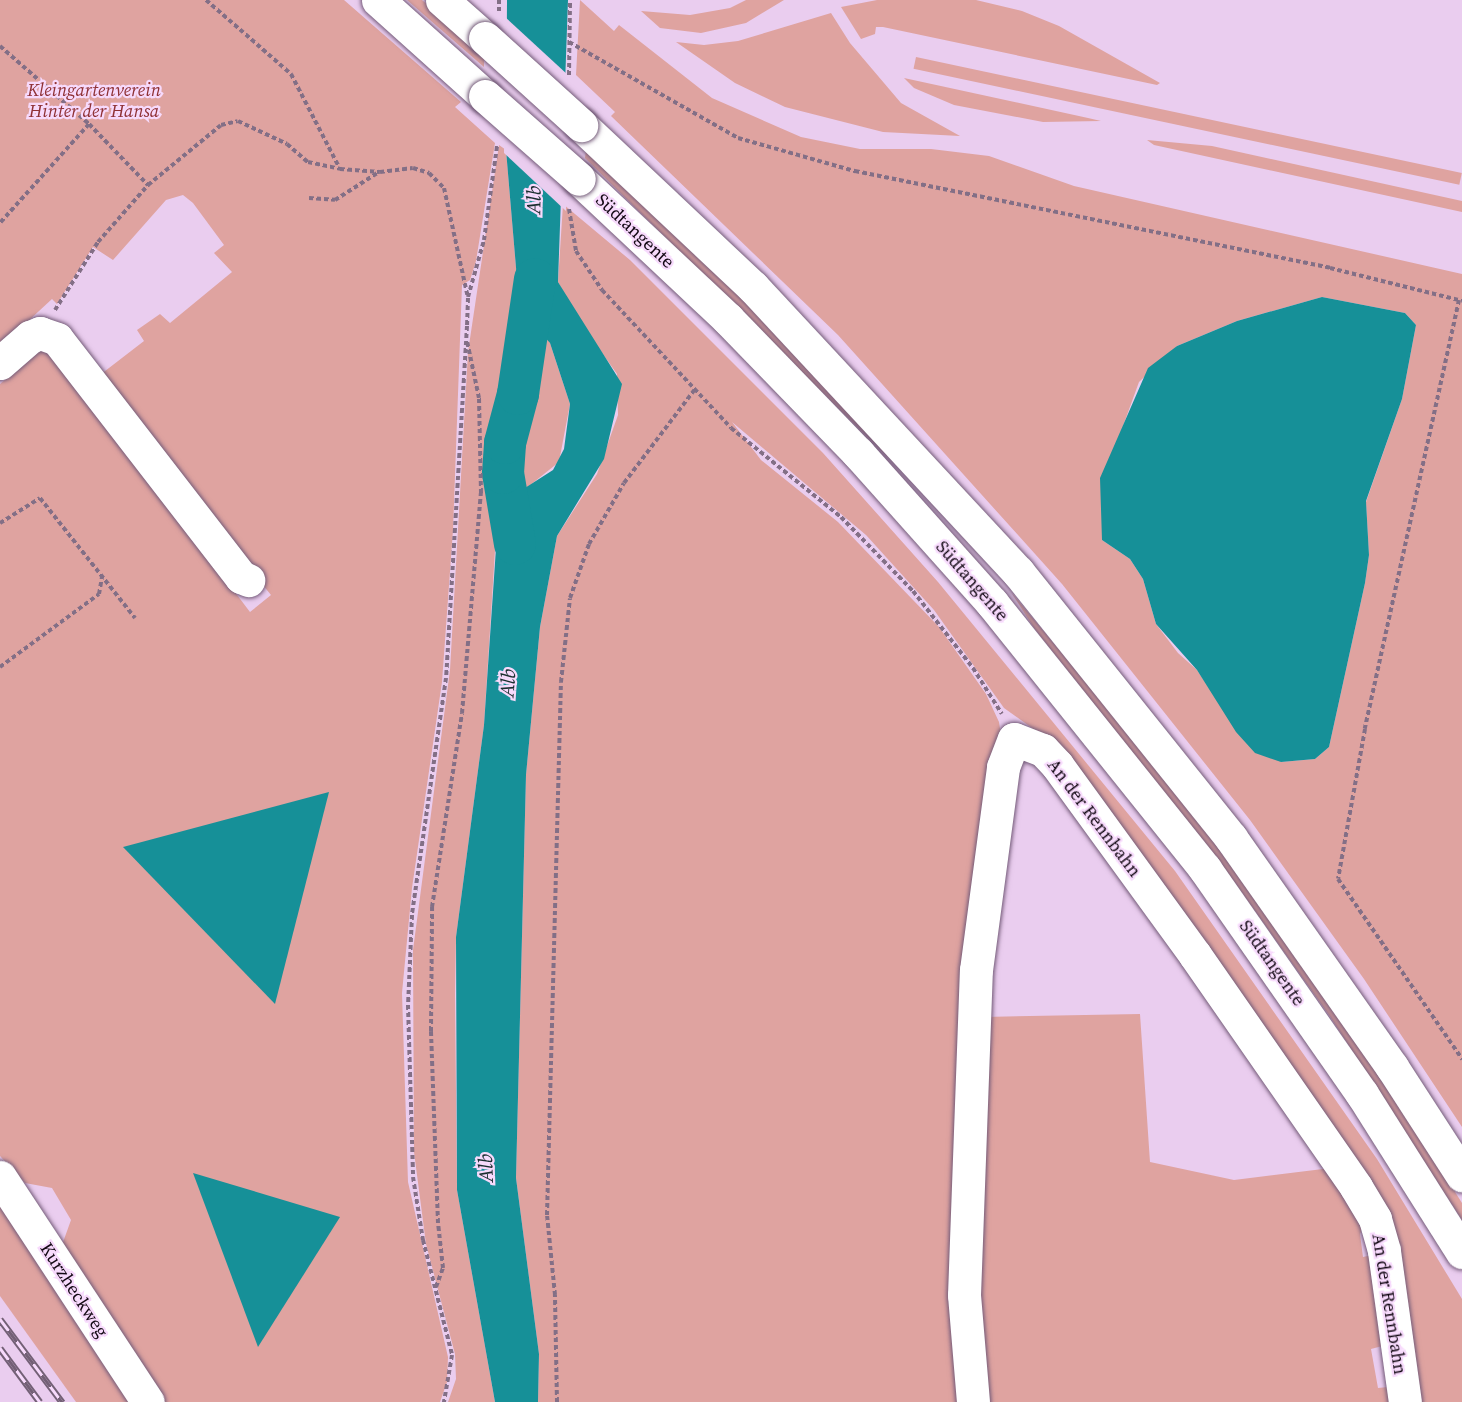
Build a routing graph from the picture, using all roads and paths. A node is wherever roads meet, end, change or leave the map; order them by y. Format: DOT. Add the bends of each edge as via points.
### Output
graph roads {
  1 [pos="206,0"];
  2 [pos="378,0"];
  3 [pos="442,0"];
  4 [pos="499,0"];
  5 [pos="570,0"];
  6 [pos="492,24"];
  7 [pos="569,42"];
  8 [pos="0,46"];
  9 [pos="569,63"];
  10 [pos="88,124"];
  11 [pos="497,146"];
  12 [pos="339,170"];
  13 [pos="380,172"];
  14 [pos="148,185"];
  15 [pos="309,198"];
  16 [pos="569,213"];
  17 [pos="0,224"];
  18 [pos="468,298"];
  19 [pos="1461,301"];
  20 [pos="30,337"];
  21 [pos="466,339"];
  22 [pos="0,363"];
  23 [pos="695,388"];
  24 [pos="0,523"];
  25 [pos="102,576"];
  26 [pos="248,580"];
  27 [pos="135,618"];
  28 [pos="0,666"];
  29 [pos="1014,740"];
  30 [pos="1462,1059"];
  31 [pos="1462,1175"];
  32 [pos="0,1177"];
  33 [pos="1462,1252"];
  34 [pos="436,1288"];
  35 [pos="148,1402"];
  36 [pos="444,1402"];
  37 [pos="557,1402"];
  38 [pos="973,1402"];
  39 [pos="1405,1402"];
  1 -- 12 [label="path" via="291,74"];
  2 -- 33 [label="main road, Südtangente, bridge" via="579,179 728,319 858,453 993,603 1212,879 1362,1094"];
  3 -- 6 [label="main road"];
  4 -- 6 [label="path"];
  5 -- 7 [label="path"];
  6 -- 31 [label="main road, bridge" via="581,125 753,287 1018,573 1231,838 1392,1067"];
  7 -- 9 [label="path"];
  7 -- 19 [label="path" via="738,138 855,171 1330,268"];
  8 -- 10 [label="path"];
  10 -- 14 [label="path"];
  10 -- 17 [label="path"];
  11 -- 18 [label="path" via="484,240"];
  12 -- 13 [label="path"];
  12 -- 14 [label="path" via="308,162 287,144 238,121 221,125"];
  13 -- 15 [label="path" via="335,200"];
  13 -- 18 [label="path" via="419,170 444,188"];
  14 -- 20 [label="path" via="98,242 54,312"];
  16 -- 23 [label="path" via="572,242 583,265"];
  18 -- 21 [label="path"];
  19 -- 30 [label="path" via="1365,729 1338,879"];
  20 -- 22 [label="main road"];
  20 -- 26 [label="main road" via="40,333 57,339 241,577"];
  21 -- 34 [label="path" via="446,678 409,956 412,1166 417,1213"];
  21 -- 34 [label="path" via="479,398 481,494 462,713 432,907 431,1030 443,1268"];
  23 -- 29 [label="path" via="757,452 841,517 913,591 973,668"];
  23 -- 37 [label="path" via="624,483 588,544 570,598 561,682 547,1215 555,1295"];
  24 -- 25 [label="path" via="40,498"];
  25 -- 27 [label="path"];
  25 -- 28 [label="path" via="99,594"];
  29 -- 38 [label="main road" via="1003,767 976,970 964,1295"];
  29 -- 39 [label="main road, An der Rennbahn" via="1043,750 1057,765 1195,954 1375,1219 1384,1251"];
  32 -- 35 [label="main road, Kurzheckweg"];
  34 -- 36 [label="path" via="452,1355"];
}
